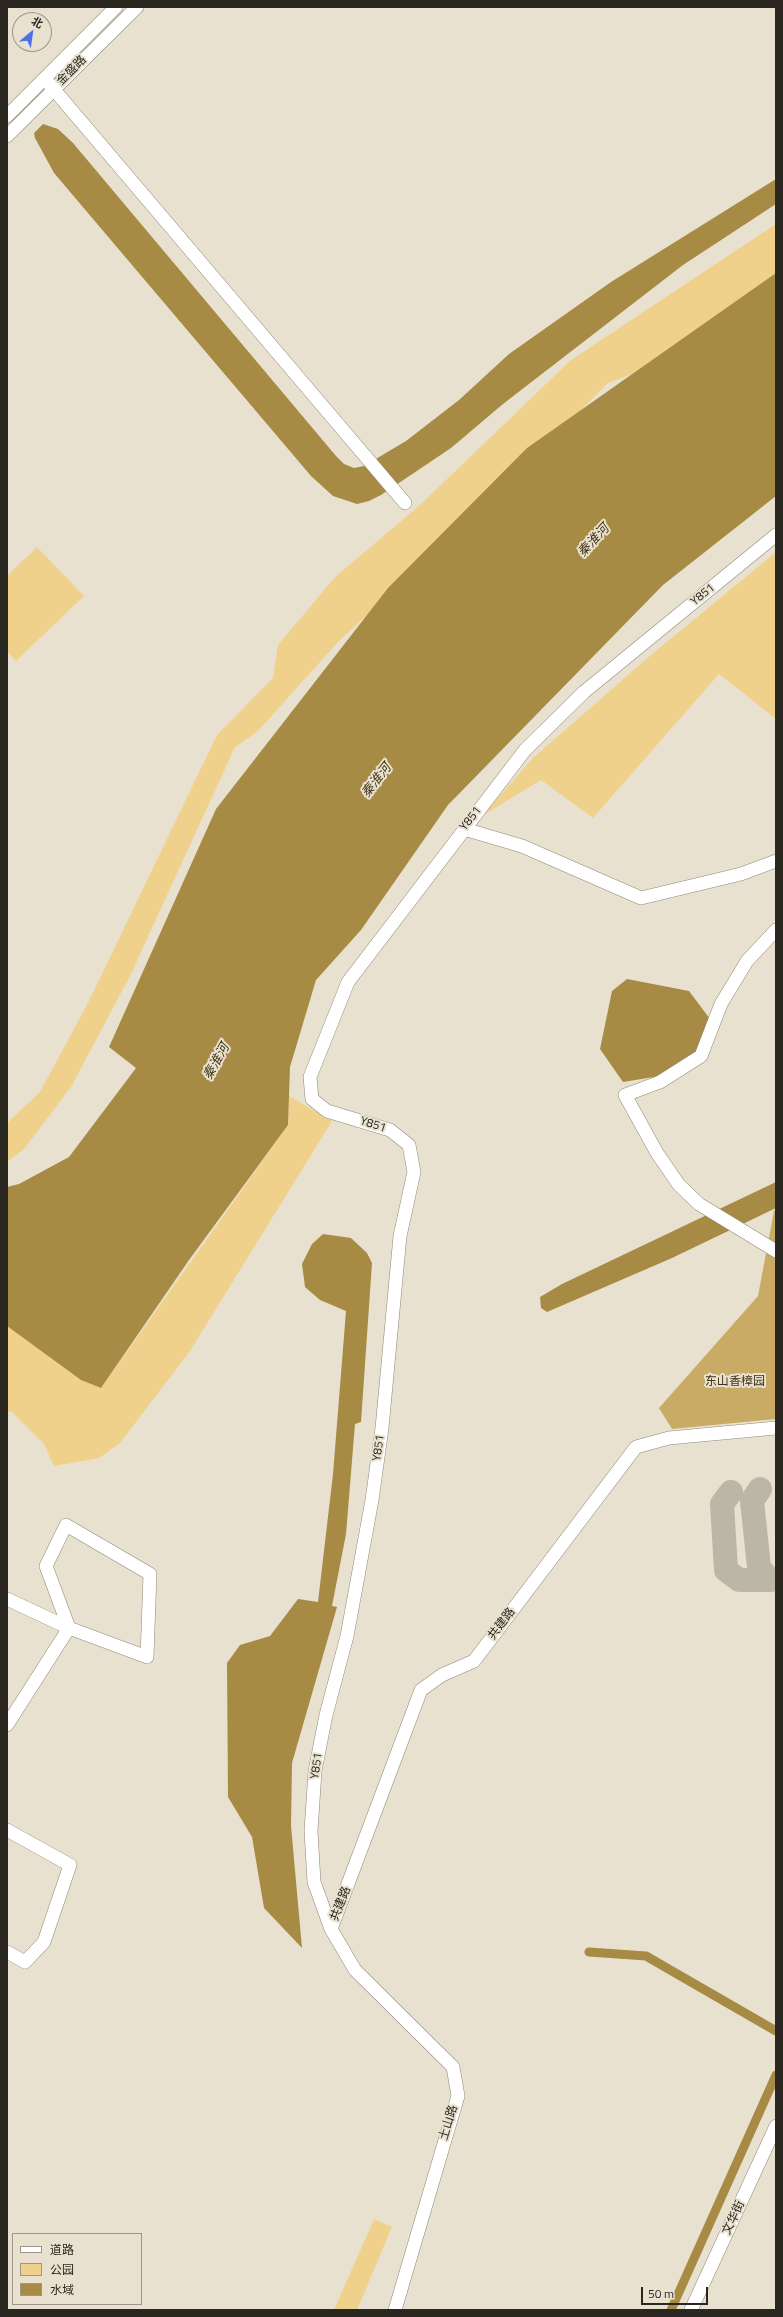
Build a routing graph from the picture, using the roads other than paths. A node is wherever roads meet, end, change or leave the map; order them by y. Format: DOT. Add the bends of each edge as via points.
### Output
graph roads {
  1 [pos="116,7"];
  2 [pos="137,7"];
  3 [pos="45,79"];
  4 [pos="54,90"];
  5 [pos="7,116"];
  6 [pos="7,136"];
  7 [pos="405,503"];
  8 [pos="776,535"];
  9 [pos="464,829"];
  10 [pos="776,862"];
  11 [pos="776,930"];
  12 [pos="776,1251"];
  13 [pos="776,1428"];
  14 [pos="7,1599"];
  15 [pos="69,1628"];
  16 [pos="7,1725"];
  17 [pos="7,1830"];
  18 [pos="331,1929"];
  19 [pos="7,1952"];
  20 [pos="776,2126"];
  21 [pos="395,2310"];
  22 [pos="691,2310"];
  1 -- 3 [label="street, 金盛路"];
  2 -- 4 [label="street, 金盛路"];
  3 -- 4 [label="street"];
  3 -- 5 [label="street, 金盛路"];
  4 -- 6 [label="street, 金盛路"];
  4 -- 7 [label="street"];
  8 -- 9 [label="street, Y851" via="584,692 524,750"];
  9 -- 10 [label="street" via="522,846 641,898 741,874"];
  9 -- 18 [label="street, Y851" via="348,982 310,1077 312,1099 327,1111 390,1130 409,1145 414,1172 400,1236 382,1428 372,1500 347,1636 326,1715 315,1770 311,1831 314,1882"];
  11 -- 12 [label="street" via="747,961 721,1004 701,1056 660,1082 625,1096 657,1153 680,1185 699,1204"];
  13 -- 18 [label="street, 共建路" via="669,1438 636,1447 474,1661 442,1675 421,1690"];
  14 -- 15 [label="street"];
  15 -- 15 [label="street" via="46,1566 66,1525 150,1574 147,1657"];
  15 -- 16 [label="street"];
  17 -- 19 [label="street" via="70,1865 44,1942 25,1962"];
  18 -- 21 [label="street, 土山路" via="355,1970 453,2067 458,2096"];
  20 -- 22 [label="street, 文华街"];
}
